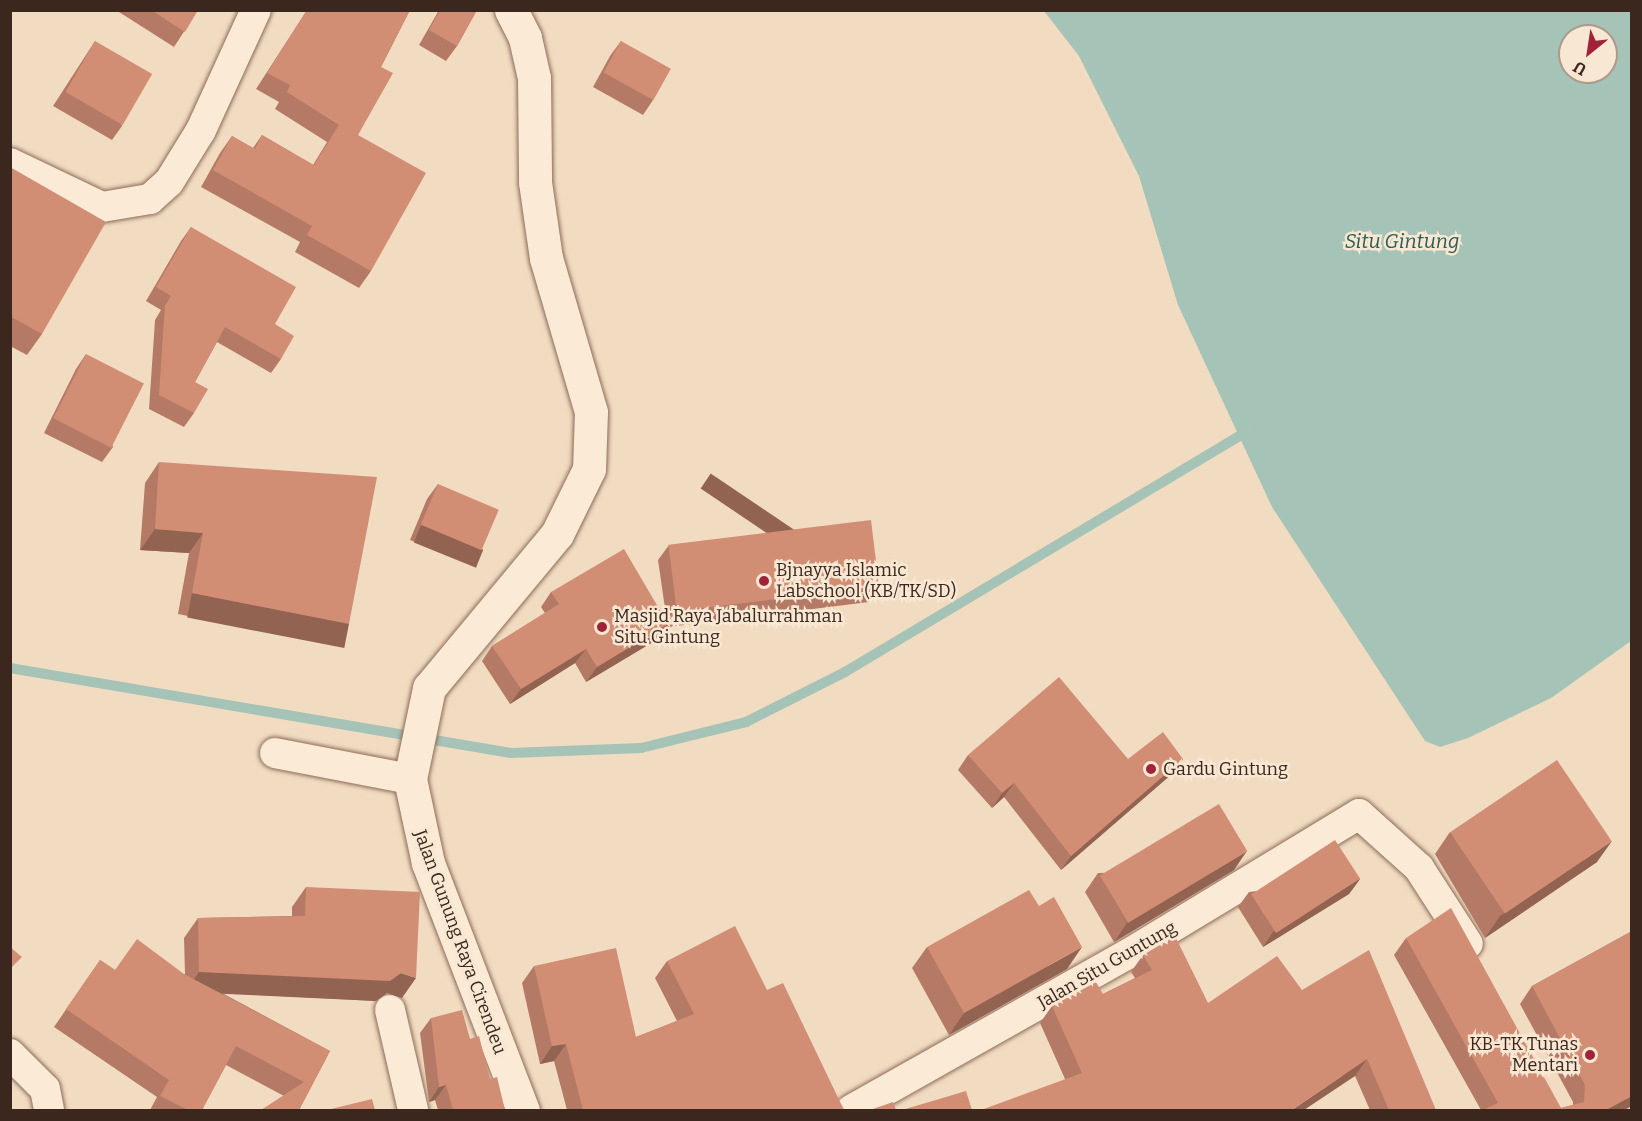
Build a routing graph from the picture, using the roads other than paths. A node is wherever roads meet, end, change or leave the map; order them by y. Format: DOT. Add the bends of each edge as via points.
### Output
graph roads {
  1 [pos="256,10"];
  2 [pos="511,10"];
  3 [pos="10,163"];
  4 [pos="275,753"];
  5 [pos="411,772"];
  6 [pos="1481,968"];
  7 [pos="390,1010"];
  8 [pos="10,1054"];
  9 [pos="49,1110"];
  10 [pos="414,1110"];
  11 [pos="522,1110"];
  12 [pos="851,1110"];
  1 -- 3 [label="street" via="201,130 169,182 150,199 102,207"];
  2 -- 5 [label="street, Jalan Gunung Raya Cirendeu" via="525,38 534,78 535,182 546,258 591,412 589,469 557,534 429,688"];
  4 -- 5 [label="street"];
  5 -- 11 [label="street, Jalan Gunung Raya Cirendeu" via="428,863"];
  6 -- 12 [label="street, Jalan Situ Guntung" via="1449,907 1419,868 1359,814 1128,954"];
  7 -- 10 [label="street"];
  8 -- 9 [label="street" via="45,1089"];
}
